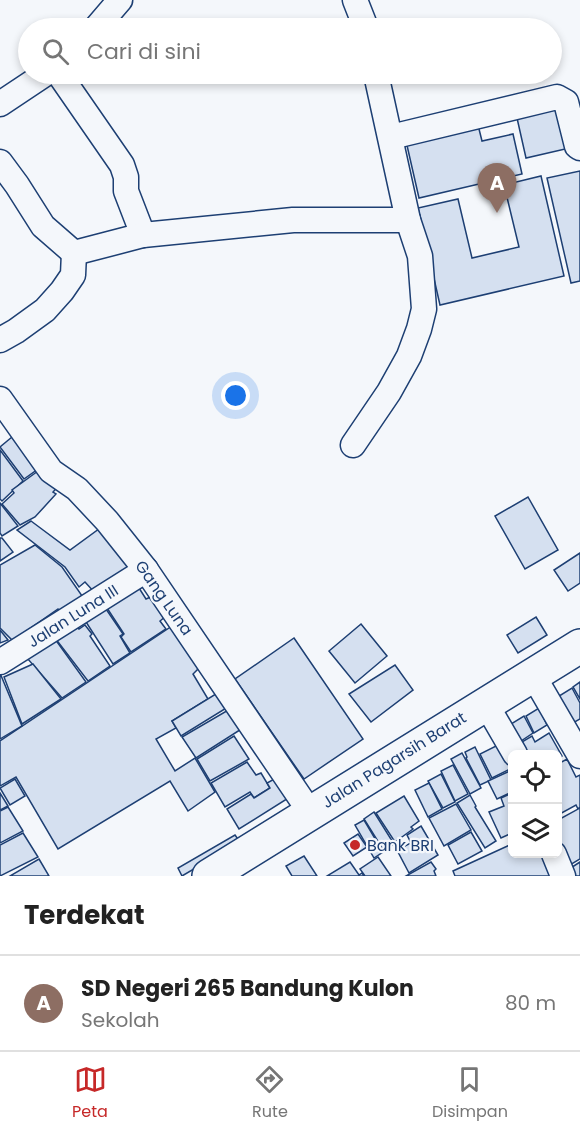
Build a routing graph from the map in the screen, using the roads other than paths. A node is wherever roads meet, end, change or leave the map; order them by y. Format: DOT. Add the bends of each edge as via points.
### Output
graph roads {
  1 [pos="120,0"];
  2 [pos="356,0"];
  3 [pos="105,18"];
  4 [pos="362,18"];
  5 [pos="30,84"];
  6 [pos="66,84"];
  7 [pos="378,84"];
  8 [pos="0,105"];
  9 [pos="391,137"];
  10 [pos="580,148"];
  11 [pos="0,162"];
  12 [pos="408,220"];
  13 [pos="143,235"];
  14 [pos="74,252"];
  15 [pos="0,340"];
  16 [pos="3,409"];
  17 [pos="354,445"];
  18 [pos="146,570"];
  19 [pos="580,646"];
  20 [pos="0,662"];
  21 [pos="533,675"];
  22 [pos="486,704"];
  23 [pos="513,750"];
  24 [pos="580,756"];
  25 [pos="310,812"];
  26 [pos="555,858"];
  27 [pos="208,876"];
  28 [pos="562,876"];
  1 -- 3 [label="street"];
  2 -- 4 [label="street"];
  5 -- 8 [label="street"];
  6 -- 13 [label="street" via="122,165 126,191"];
  7 -- 9 [label="street"];
  9 -- 10 [label="street" via="557,97 566,102"];
  9 -- 12 [label="street"];
  11 -- 14 [label="street" via="43,226"];
  12 -- 13 [label="street" via="293,220"];
  12 -- 17 [label="street" via="420,256 424,309 409,356"];
  13 -- 14 [label="street"];
  14 -- 15 [label="street" via="73,275 62,291 45,310"];
  16 -- 18 [label="street, Gang Luna" via="51,471 77,489"];
  18 -- 20 [label="street, Jalan Luna III"];
  18 -- 25 [label="street, Gang Luna"];
  19 -- 21 [label="street, Jalan Pagarsih Barat"];
  21 -- 22 [label="street, Jalan Pagarsih Barat"];
  21 -- 24 [label="street"];
  22 -- 23 [label="street"];
  22 -- 25 [label="street, Jalan Pagarsih Barat"];
  25 -- 27 [label="street, Jalan Pagarsih Barat"];
  26 -- 28 [label="street"];
}
